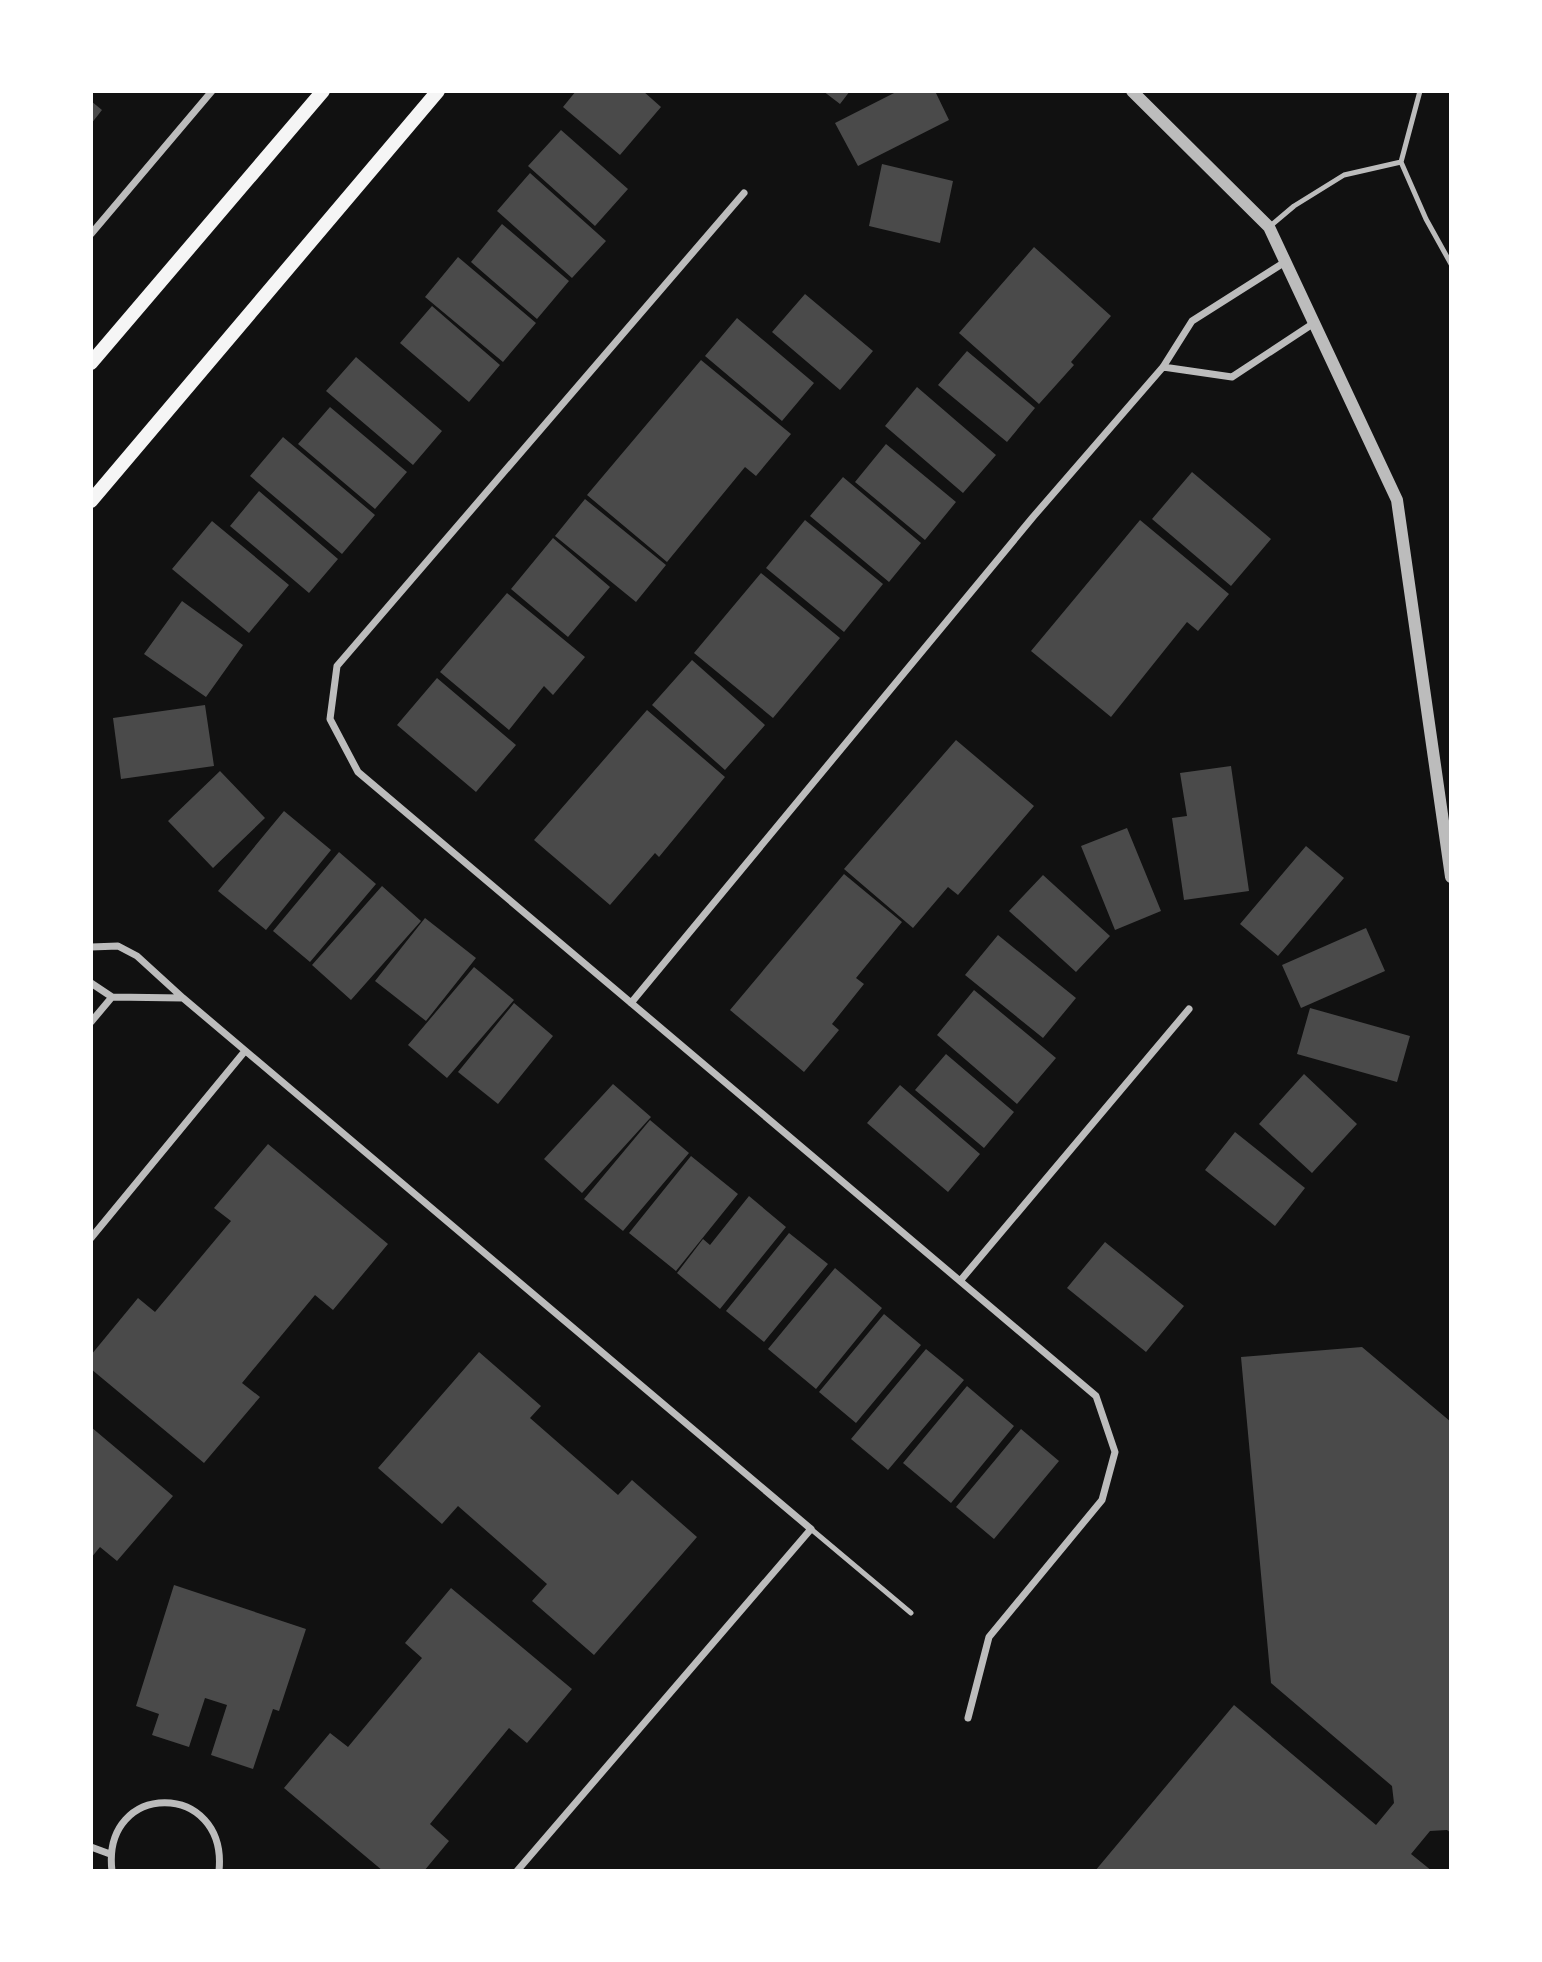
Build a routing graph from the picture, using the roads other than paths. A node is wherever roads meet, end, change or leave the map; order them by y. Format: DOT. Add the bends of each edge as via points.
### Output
graph roads {
  1 [pos="212,91"];
  2 [pos="323,91"];
  3 [pos="438,91"];
  4 [pos="1132,91"];
  5 [pos="1420,91"];
  6 [pos="1401,162"];
  7 [pos="744,193"];
  8 [pos="1269,227"];
  9 [pos="91,233"];
  10 [pos="1285,262"];
  11 [pos="1451,264"];
  12 [pos="1314,323"];
  13 [pos="91,363"];
  14 [pos="1163,367"];
  15 [pos="91,501"];
  16 [pos="1447,834"];
  17 [pos="1451,877"];
  18 [pos="91,947"];
  19 [pos="91,983"];
  20 [pos="112,998"];
  21 [pos="183,998"];
  22 [pos="631,1003"];
  23 [pos="1189,1009"];
  24 [pos="91,1022"];
  25 [pos="244,1051"];
  26 [pos="91,1238"];
  27 [pos="960,1281"];
  28 [pos="811,1529"];
  29 [pos="911,1613"];
  30 [pos="968,1718"];
  31 [pos="91,1847"];
  32 [pos="110,1854"];
  33 [pos="112,1871"];
  34 [pos="219,1871"];
  35 [pos="517,1871"];
  1 -- 9 [label="street"];
  2 -- 13 [label="main road"];
  3 -- 15 [label="main road"];
  4 -- 8 [label="street"];
  5 -- 6 [label="lane"];
  6 -- 8 [label="lane" via="1344,175"];
  6 -- 11 [label="lane"];
  7 -- 22 [label="street" via="337,666 330,719 358,772"];
  8 -- 10 [label="street"];
  10 -- 12 [label="street"];
  10 -- 14 [label="street" via="1192,321"];
  12 -- 14 [label="street" via="1232,377"];
  12 -- 16 [label="street" via="1397,500"];
  14 -- 22 [label="street" via="1032,517"];
  16 -- 17 [label="street"];
  18 -- 21 [label="street" via="118,946"];
  19 -- 20 [label="street"];
  20 -- 21 [label="street"];
  20 -- 24 [label="street"];
  21 -- 25 [label="street"];
  22 -- 27 [label="street"];
  23 -- 27 [label="street"];
  25 -- 26 [label="street"];
  25 -- 28 [label="street"];
  27 -- 30 [label="street" via="1096,1396 1115,1452 1102,1500 989,1637"];
  28 -- 29 [label="lane"];
  28 -- 35 [label="street"];
  31 -- 32 [label="street"];
  32 -- 33 [label="street"];
  32 -- 34 [label="street" via="113,1837 135,1811 172,1802 206,1819 216,1836"];
}
